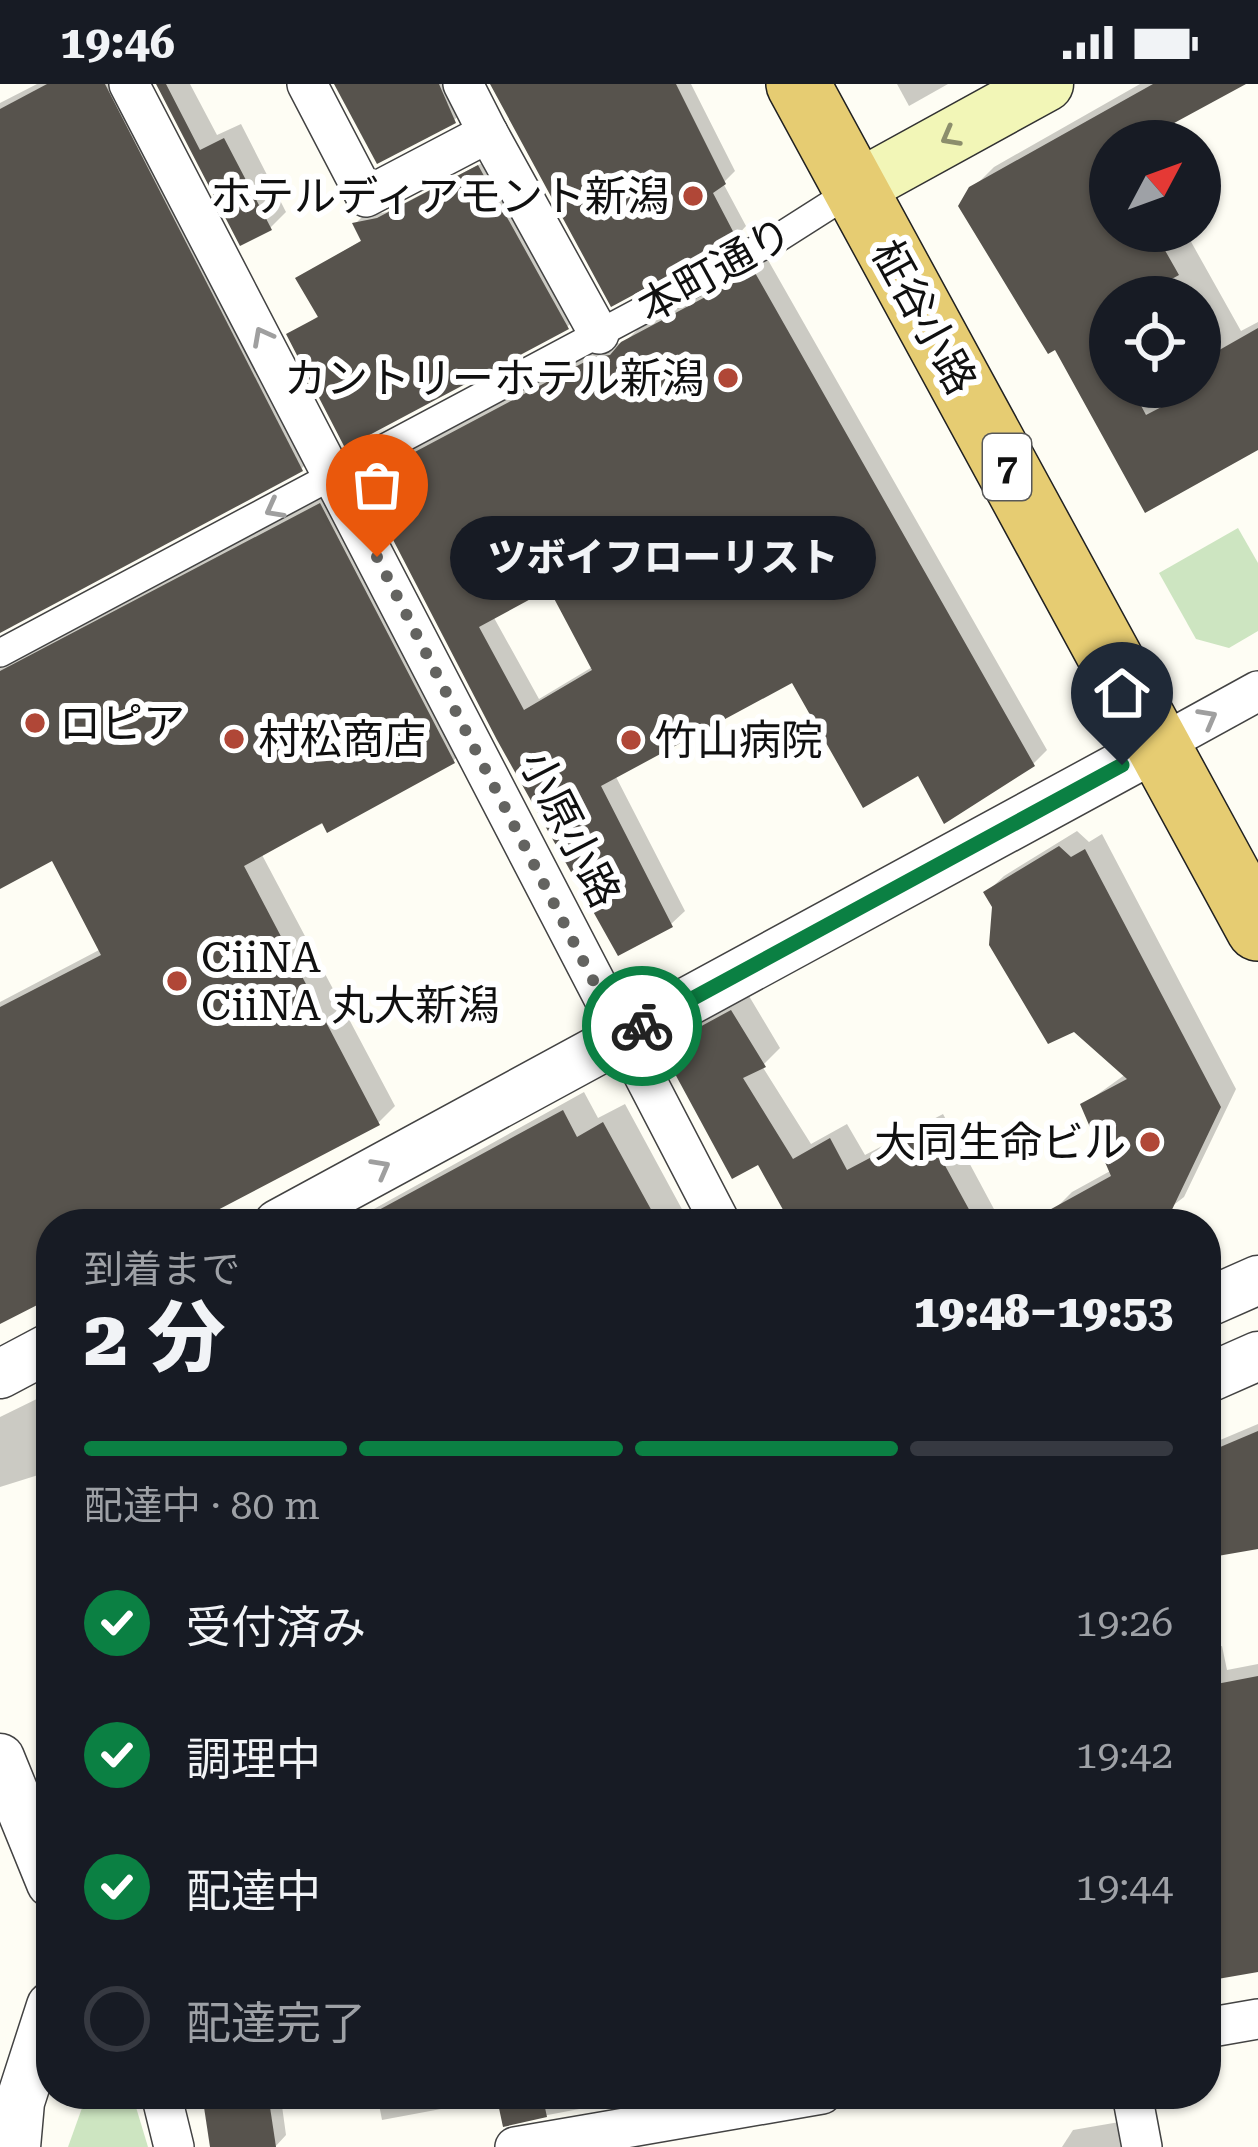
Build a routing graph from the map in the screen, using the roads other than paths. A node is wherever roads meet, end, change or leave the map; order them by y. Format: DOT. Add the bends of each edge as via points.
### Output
graph roads {
  1 [pos="129,84"];
  2 [pos="307,84"];
  3 [pos="463,84"];
  4 [pos="798,84"];
  5 [pos="1046,84"];
  6 [pos="488,133"];
  7 [pos="855,189"];
  8 [pos="599,334"];
  9 [pos="336,477"];
  10 [pos="0,653"];
  11 [pos="1258,691"];
  12 [pos="1158,746"];
  13 [pos="1258,928"];
  14 [pos="622,1037"];
  15 [pos="306,1209"];
  16 [pos="713,1209"];
  17 [pos="1258,1280"];
  18 [pos="1221,1296"];
  19 [pos="36,1355"];
  20 [pos="1258,1356"];
  21 [pos="1221,1372"];
  22 [pos="0,1374"];
  23 [pos="0,1758"];
  24 [pos="36,1846"];
  25 [pos="1258,2019"];
  26 [pos="1221,2025"];
  27 [pos="36,2052"];
  28 [pos="164,2109"];
  29 [pos="757,2109"];
  30 [pos="1135,2109"];
  31 [pos="718,2118"];
  32 [pos="16,2147"];
  33 [pos="174,2147"];
  34 [pos="515,2147"];
  35 [pos="1142,2147"];
  9 -- 1 [label="street, 小原小路, one-way"];
  2 -- 6 [label="street" via="366,197"];
  3 -- 6 [label="street"];
  4 -- 7 [label="highway, 柾谷小路"];
  5 -- 7 [label="main road, 本町通り, one-way"];
  6 -- 8 [label="street"];
  7 -- 8 [label="street, 本町通り"];
  7 -- 12 [label="highway, 柾谷小路 / 7"];
  8 -- 9 [label="street, 本町通り"];
  9 -- 10 [label="street, 本町通り, one-way"];
  9 -- 14 [label="street, 小原小路"];
  12 -- 11 [label="street, one-way"];
  12 -- 13 [label="highway, 柾谷小路 / 7"];
  12 -- 14 [label="street"];
  15 -- 14 [label="street, one-way"];
  14 -- 16 [label="street, 小原小路"];
  17 -- 18 [label="street"];
  19 -- 22 [label="street"];
  20 -- 21 [label="street"];
  23 -- 24 [label="street"];
  25 -- 26 [label="street"];
  27 -- 32 [label="street"];
  28 -- 33 [label="street"];
  29 -- 31 [label="street"];
  30 -- 35 [label="street"];
  31 -- 34 [label="street"];
}
